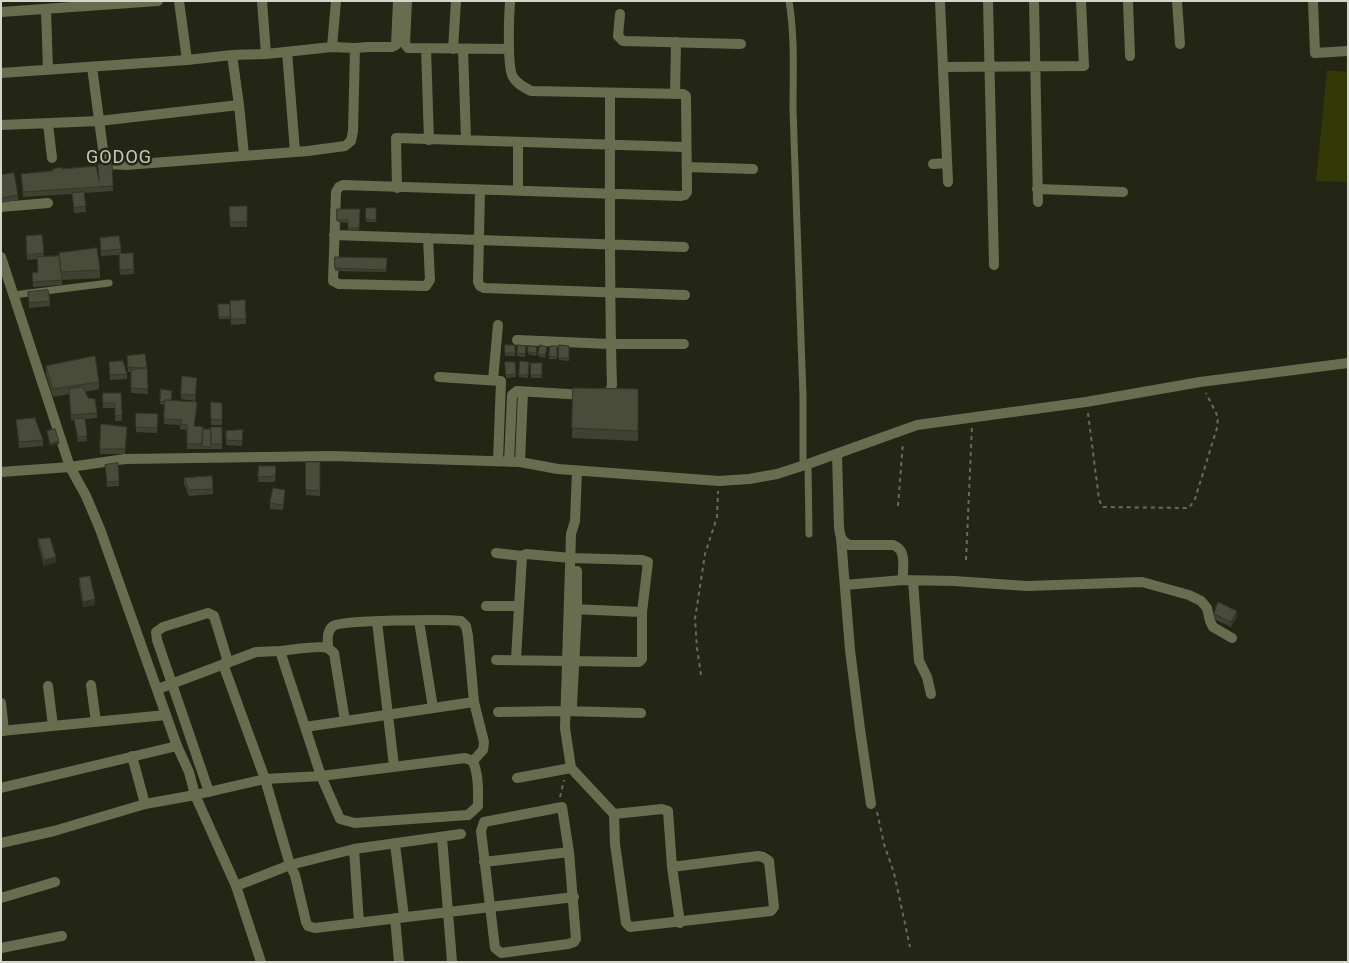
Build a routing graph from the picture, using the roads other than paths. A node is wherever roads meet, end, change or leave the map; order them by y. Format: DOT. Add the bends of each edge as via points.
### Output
graph roads {
  1 [pos="158,1"];
  2 [pos="179,1"];
  3 [pos="262,1"];
  4 [pos="336,1"];
  5 [pos="398,1"];
  6 [pos="407,1"];
  7 [pos="456,1"];
  8 [pos="789,1"];
  9 [pos="940,1"];
  10 [pos="988,1"];
  11 [pos="1034,1"];
  12 [pos="1081,1"];
  13 [pos="1128,1"];
  14 [pos="1177,1"];
  15 [pos="1313,1"];
  16 [pos="510,3"];
  17 [pos="46,10"];
  18 [pos="1,12"];
  19 [pos="620,14"];
  20 [pos="676,42"];
  21 [pos="741,44"];
  22 [pos="1180,44"];
  23 [pos="332,47"];
  24 [pos="355,48"];
  25 [pos="426,48"];
  26 [pos="509,48"];
  27 [pos="458,49"];
  28 [pos="1348,51"];
  29 [pos="287,52"];
  30 [pos="266,54"];
  31 [pos="232,55"];
  32 [pos="1130,56"];
  33 [pos="187,60"];
  34 [pos="1035,65"];
  35 [pos="943,66"];
  36 [pos="989,66"];
  37 [pos="92,67"];
  38 [pos="48,69"];
  39 [pos="1,73"];
  40 [pos="610,93"];
  41 [pos="675,94"];
  42 [pos="239,105"];
  43 [pos="99,121"];
  44 [pos="48,124"];
  45 [pos="1,125"];
  46 [pos="429,140"];
  47 [pos="466,140"];
  48 [pos="518,142"];
  49 [pos="610,145"];
  50 [pos="686,147"];
  51 [pos="295,151"];
  52 [pos="244,155"];
  53 [pos="52,158"];
  54 [pos="947,163"];
  55 [pos="933,164"];
  56 [pos="686,167"];
  57 [pos="753,169"];
  58 [pos="948,182"];
  59 [pos="397,188"];
  60 [pos="1038,189"];
  61 [pos="480,190"];
  62 [pos="518,191"];
  63 [pos="1123,192"];
  64 [pos="610,194"];
  65 [pos="48,202"];
  66 [pos="1038,202"];
  67 [pos="1,207"];
  68 [pos="334,235"];
  69 [pos="428,238"];
  70 [pos="478,240"];
  71 [pos="609,244"];
  72 [pos="684,247"];
  73 [pos="1,257"];
  74 [pos="994,265"];
  75 [pos="109,283"];
  76 [pos="610,292"];
  77 [pos="14,295"];
  78 [pos="685,295"];
  79 [pos="498,325"];
  80 [pos="517,340"];
  81 [pos="610,344"];
  82 [pos="684,344"];
  83 [pos="1348,362"];
  84 [pos="439,376"];
  85 [pos="493,380"];
  86 [pos="837,454"];
  87 [pos="498,461"];
  88 [pos="515,462"];
  89 [pos="806,465"];
  90 [pos="70,467"];
  91 [pos="577,471"];
  92 [pos="1,472"];
  93 [pos="809,534"];
  94 [pos="841,538"];
  95 [pos="496,552"];
  96 [pos="522,556"];
  97 [pos="574,558"];
  98 [pos="908,580"];
  99 [pos="845,585"];
  100 [pos="486,606"];
  101 [pos="519,606"];
  102 [pos="573,610"];
  103 [pos="642,612"];
  104 [pos="419,621"];
  105 [pos="377,622"];
  106 [pos="1232,638"];
  107 [pos="328,648"];
  108 [pos="280,650"];
  109 [pos="516,659"];
  110 [pos="496,660"];
  111 [pos="571,661"];
  112 [pos="225,663"];
  113 [pos="172,684"];
  114 [pos="91,685"];
  115 [pos="48,686"];
  116 [pos="158,689"];
  117 [pos="931,694"];
  118 [pos="474,702"];
  119 [pos="1,704"];
  120 [pos="433,708"];
  121 [pos="568,711"];
  122 [pos="498,712"];
  123 [pos="641,713"];
  124 [pos="389,714"];
  125 [pos="166,715"];
  126 [pos="345,721"];
  127 [pos="96,722"];
  128 [pos="52,726"];
  129 [pos="305,727"];
  130 [pos="3,731"];
  131 [pos="177,746"];
  132 [pos="132,756"];
  133 [pos="473,761"];
  134 [pos="394,766"];
  135 [pos="569,768"];
  136 [pos="321,776"];
  137 [pos="517,778"];
  138 [pos="265,779"];
  139 [pos="1,788"];
  140 [pos="209,792"];
  141 [pos="195,795"];
  142 [pos="145,804"];
  143 [pos="871,804"];
  144 [pos="614,814"];
  145 [pos="461,834"];
  146 [pos="442,837"];
  147 [pos="1,843"];
  148 [pos="396,844"];
  149 [pos="354,849"];
  150 [pos="569,852"];
  151 [pos="484,862"];
  152 [pos="290,865"];
  153 [pos="672,867"];
  154 [pos="55,882"];
  155 [pos="236,886"];
  156 [pos="574,897"];
  157 [pos="1,898"];
  158 [pos="489,907"];
  159 [pos="448,912"];
  160 [pos="399,918"];
  161 [pos="680,922"];
  162 [pos="359,923"];
  163 [pos="62,936"];
  164 [pos="1,948"];
  165 [pos="262,962"];
  166 [pos="399,962"];
  167 [pos="452,962"];
  1 -- 17 [label="street"];
  2 -- 33 [label="street"];
  3 -- 30 [label="street"];
  4 -- 23 [label="street"];
  5 -- 24 [label="street" via="396,45 392,48"];
  6 -- 25 [label="street" via="405,44 408,48"];
  7 -- 27 [label="street"];
  8 -- 89 [label="lane" via="794,68"];
  9 -- 35 [label="street"];
  10 -- 36 [label="street"];
  11 -- 34 [label="street"];
  12 -- 34 [label="street" via="1084,66"];
  13 -- 32 [label="street"];
  14 -- 22 [label="street"];
  15 -- 28 [label="street" via="1315,53"];
  16 -- 26 [label="street"];
  17 -- 18 [label="street"];
  17 -- 38 [label="street"];
  19 -- 20 [label="street" via="618,36 623,41"];
  20 -- 21 [label="street"];
  20 -- 41 [label="street"];
  23 -- 24 [label="street"];
  23 -- 29 [label="street"];
  24 -- 51 [label="street" via="351,141 345,146"];
  25 -- 27 [label="street"];
  25 -- 46 [label="street"];
  26 -- 27 [label="street"];
  26 -- 40 [label="street" via="512,76 519,85 531,91"];
  27 -- 47 [label="street"];
  29 -- 30 [label="street"];
  29 -- 51 [label="street"];
  30 -- 31 [label="street"];
  31 -- 33 [label="street"];
  31 -- 42 [label="street"];
  33 -- 37 [label="street"];
  34 -- 36 [label="street"];
  34 -- 60 [label="street"];
  35 -- 36 [label="street"];
  35 -- 54 [label="street"];
  36 -- 74 [label="street"];
  37 -- 38 [label="street"];
  37 -- 43 [label="street"];
  38 -- 39 [label="street"];
  40 -- 41 [label="street"];
  40 -- 49 [label="street"];
  41 -- 50 [label="street" via="683,94 687,100"];
  42 -- 43 [label="street"];
  42 -- 52 [label="street"];
  43 -- 44 [label="street"];
  43 -- 52 [label="street" via="104,157 109,164"];
  44 -- 45 [label="street"];
  44 -- 53 [label="street"];
  46 -- 47 [label="street"];
  46 -- 59 [label="street" via="396,138"];
  47 -- 48 [label="street"];
  48 -- 49 [label="street"];
  48 -- 62 [label="street"];
  49 -- 50 [label="street"];
  49 -- 64 [label="street"];
  50 -- 56 [label="street"];
  51 -- 52 [label="street"];
  54 -- 55 [label="street"];
  54 -- 58 [label="street"];
  56 -- 57 [label="street"];
  56 -- 64 [label="street" via="685,195"];
  59 -- 61 [label="street"];
  59 -- 68 [label="street" via="339,187"];
  60 -- 63 [label="street"];
  60 -- 66 [label="street"];
  61 -- 62 [label="street"];
  61 -- 70 [label="street"];
  62 -- 64 [label="street"];
  64 -- 71 [label="street"];
  65 -- 67 [label="street"];
  68 -- 69 [label="street"];
  68 -- 69 [label="street" via="333,280 339,284 363,285 426,286 430,280"];
  69 -- 70 [label="street"];
  70 -- 71 [label="street"];
  70 -- 76 [label="street" via="480,286"];
  71 -- 72 [label="street"];
  71 -- 76 [label="street"];
  73 -- 77 [label="street"];
  75 -- 77 [label="lane"];
  76 -- 78 [label="street"];
  76 -- 81 [label="street"];
  77 -- 90 [label="street"];
  79 -- 85 [label="street"];
  80 -- 81 [label="street"];
  81 -- 82 [label="street"];
  81 -- 88 [label="street" via="612,385 606,395 523,392"];
  83 -- 86 [label="street" via="917,425"];
  84 -- 85 [label="street"];
  85 -- 87 [label="street" via="501,381"];
  86 -- 89 [label="street"];
  86 -- 94 [label="street"];
  87 -- 88 [label="street"];
  87 -- 90 [label="street" via="333,456 125,459"];
  88 -- 91 [label="street"];
  89 -- 91 [label="street" via="777,474 719,481"];
  89 -- 93 [label="lane"];
  90 -- 92 [label="street"];
  90 -- 116 [label="street" via="100,529"];
  91 -- 97 [label="street" via="575,521 578,527"];
  94 -- 98 [label="street" via="850,544 898,547 902,551 902,571"];
  94 -- 99 [label="street"];
  95 -- 96 [label="street"];
  96 -- 97 [label="street"];
  96 -- 101 [label="street"];
  97 -- 102 [label="street"];
  97 -- 103 [label="street" via="648,562"];
  98 -- 99 [label="street"];
  98 -- 106 [label="street" via="1027,586 1142,582 1201,600 1213,627"];
  98 -- 117 [label="street" via="919,661"];
  99 -- 143 [label="street" via="850,650"];
  100 -- 101 [label="street"];
  101 -- 109 [label="street"];
  102 -- 103 [label="street"];
  102 -- 111 [label="street"];
  103 -- 111 [label="street" via="641,661"];
  104 -- 105 [label="street"];
  104 -- 118 [label="street" via="459,620 465,624"];
  104 -- 120 [label="street"];
  105 -- 107 [label="street" via="336,624 327,636"];
  105 -- 124 [label="street"];
  107 -- 108 [label="street"];
  107 -- 126 [label="street" via="334,653"];
  108 -- 112 [label="street" via="256,652"];
  108 -- 129 [label="street"];
  109 -- 110 [label="street"];
  109 -- 111 [label="street"];
  111 -- 121 [label="street"];
  112 -- 113 [label="street"];
  112 -- 113 [label="street" via="211,614 163,627 156,634"];
  112 -- 138 [label="street"];
  113 -- 116 [label="street"];
  113 -- 140 [label="street"];
  114 -- 127 [label="street"];
  115 -- 128 [label="street"];
  116 -- 125 [label="street"];
  118 -- 120 [label="street"];
  118 -- 133 [label="street" via="484,742 483,750"];
  119 -- 130 [label="street"];
  120 -- 124 [label="street"];
  121 -- 122 [label="street"];
  121 -- 123 [label="street"];
  121 -- 135 [label="street"];
  124 -- 126 [label="street"];
  124 -- 134 [label="street"];
  125 -- 127 [label="street"];
  125 -- 131 [label="street"];
  126 -- 129 [label="street"];
  127 -- 128 [label="street"];
  128 -- 130 [label="street"];
  129 -- 136 [label="street"];
  131 -- 132 [label="street"];
  131 -- 141 [label="street"];
  132 -- 139 [label="street"];
  132 -- 142 [label="street"];
  133 -- 134 [label="street" via="465,758"];
  133 -- 136 [label="street" via="479,783 478,806 468,815 355,823 344,821 340,819"];
  134 -- 136 [label="street"];
  135 -- 137 [label="street"];
  135 -- 144 [label="street"];
  136 -- 138 [label="street"];
  138 -- 140 [label="street"];
  138 -- 152 [label="street"];
  140 -- 141 [label="street"];
  141 -- 142 [label="street"];
  141 -- 155 [label="street"];
  142 -- 147 [label="street"];
  144 -- 153 [label="street" via="662,808 668,811"];
  144 -- 161 [label="street" via="626,923 630,927"];
  145 -- 146 [label="street"];
  146 -- 148 [label="street"];
  146 -- 159 [label="street"];
  148 -- 149 [label="street"];
  148 -- 160 [label="street"];
  149 -- 152 [label="street"];
  149 -- 162 [label="street"];
  150 -- 151 [label="street"];
  150 -- 151 [label="street" via="562,807 484,822 481,831"];
  150 -- 156 [label="street"];
  151 -- 158 [label="street"];
  152 -- 155 [label="street"];
  152 -- 162 [label="street" via="308,926"];
  153 -- 161 [label="street"];
  153 -- 161 [label="street" via="758,856 769,861 772,910"];
  154 -- 157 [label="street"];
  155 -- 165 [label="street"];
  156 -- 158 [label="street"];
  156 -- 158 [label="street" via="574,942 501,953 494,948"];
  158 -- 159 [label="street"];
  159 -- 160 [label="street"];
  159 -- 167 [label="street"];
  160 -- 162 [label="street"];
  160 -- 166 [label="street"];
  163 -- 164 [label="street"];
}
